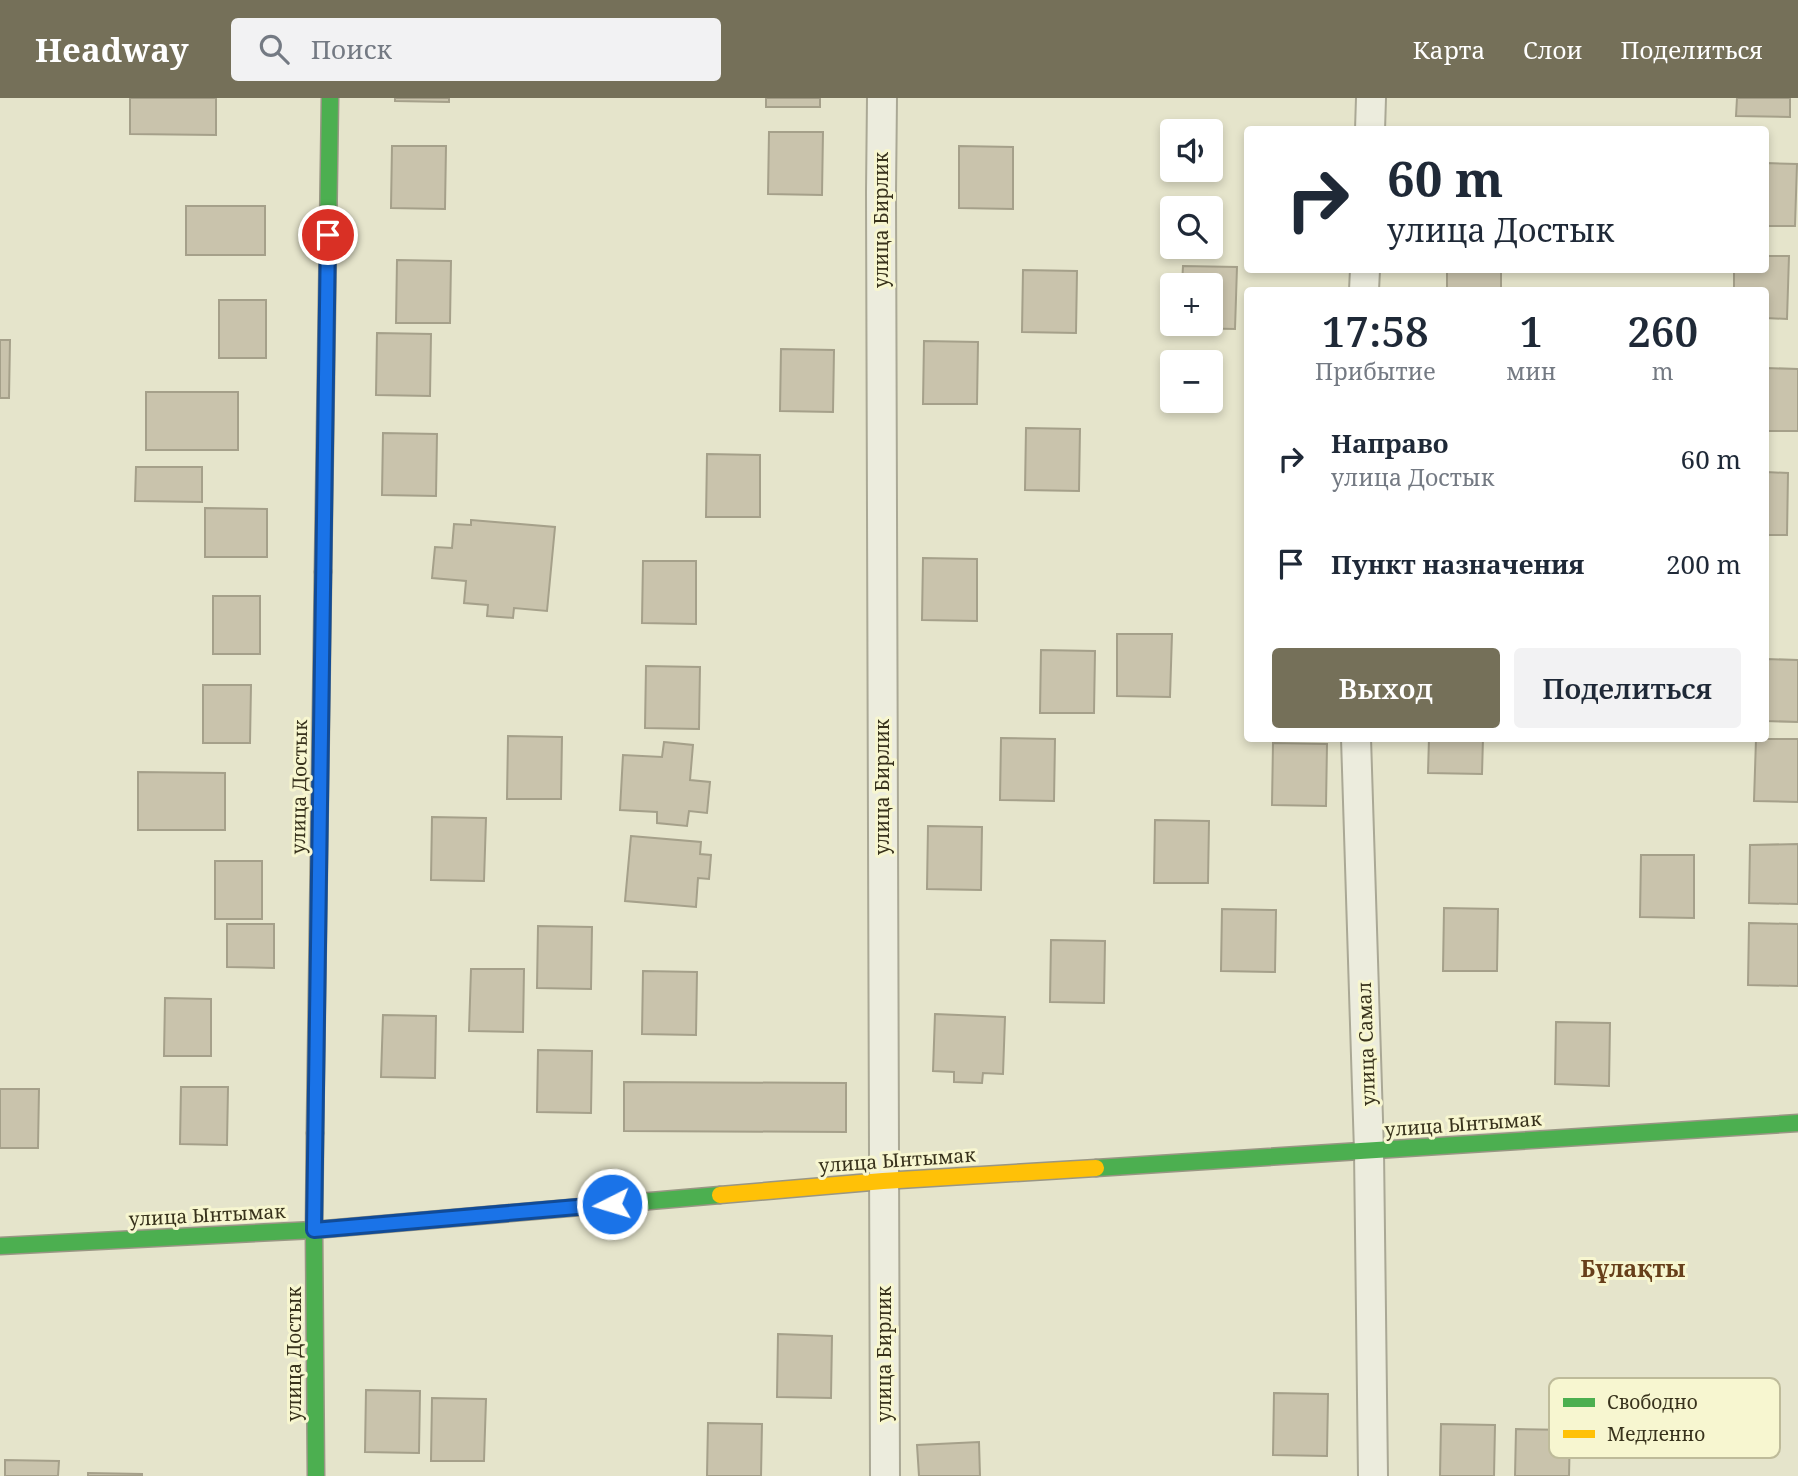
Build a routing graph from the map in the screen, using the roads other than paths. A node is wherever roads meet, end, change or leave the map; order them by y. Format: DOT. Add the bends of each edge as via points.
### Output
graph roads {
  1 [pos="330,98"];
  2 [pos="882,98"];
  3 [pos="1371,98"];
  4 [pos="1370,126"];
  5 [pos="1356,742"];
  6 [pos="1798,1123"];
  7 [pos="1369,1151"];
  8 [pos="883,1181"];
  9 [pos="314,1230"];
  10 [pos="0,1246"];
  11 [pos="316,1476"];
  12 [pos="885,1476"];
  13 [pos="1373,1476"];
  1 -- 9 [label="street, улица Достык"];
  2 -- 8 [label="street, улица Бирлик"];
  3 -- 4 [label="street"];
  5 -- 7 [label="street, улица Самал"];
  6 -- 7 [label="street, улица Ынтымак"];
  7 -- 8 [label="street, улица Ынтымак"];
  7 -- 13 [label="street, улица Самал"];
  8 -- 9 [label="street, улица Ынтымак"];
  8 -- 12 [label="street, улица Бирлик"];
  9 -- 10 [label="street, улица Ынтымак"];
  9 -- 11 [label="street, улица Достык"];
}
